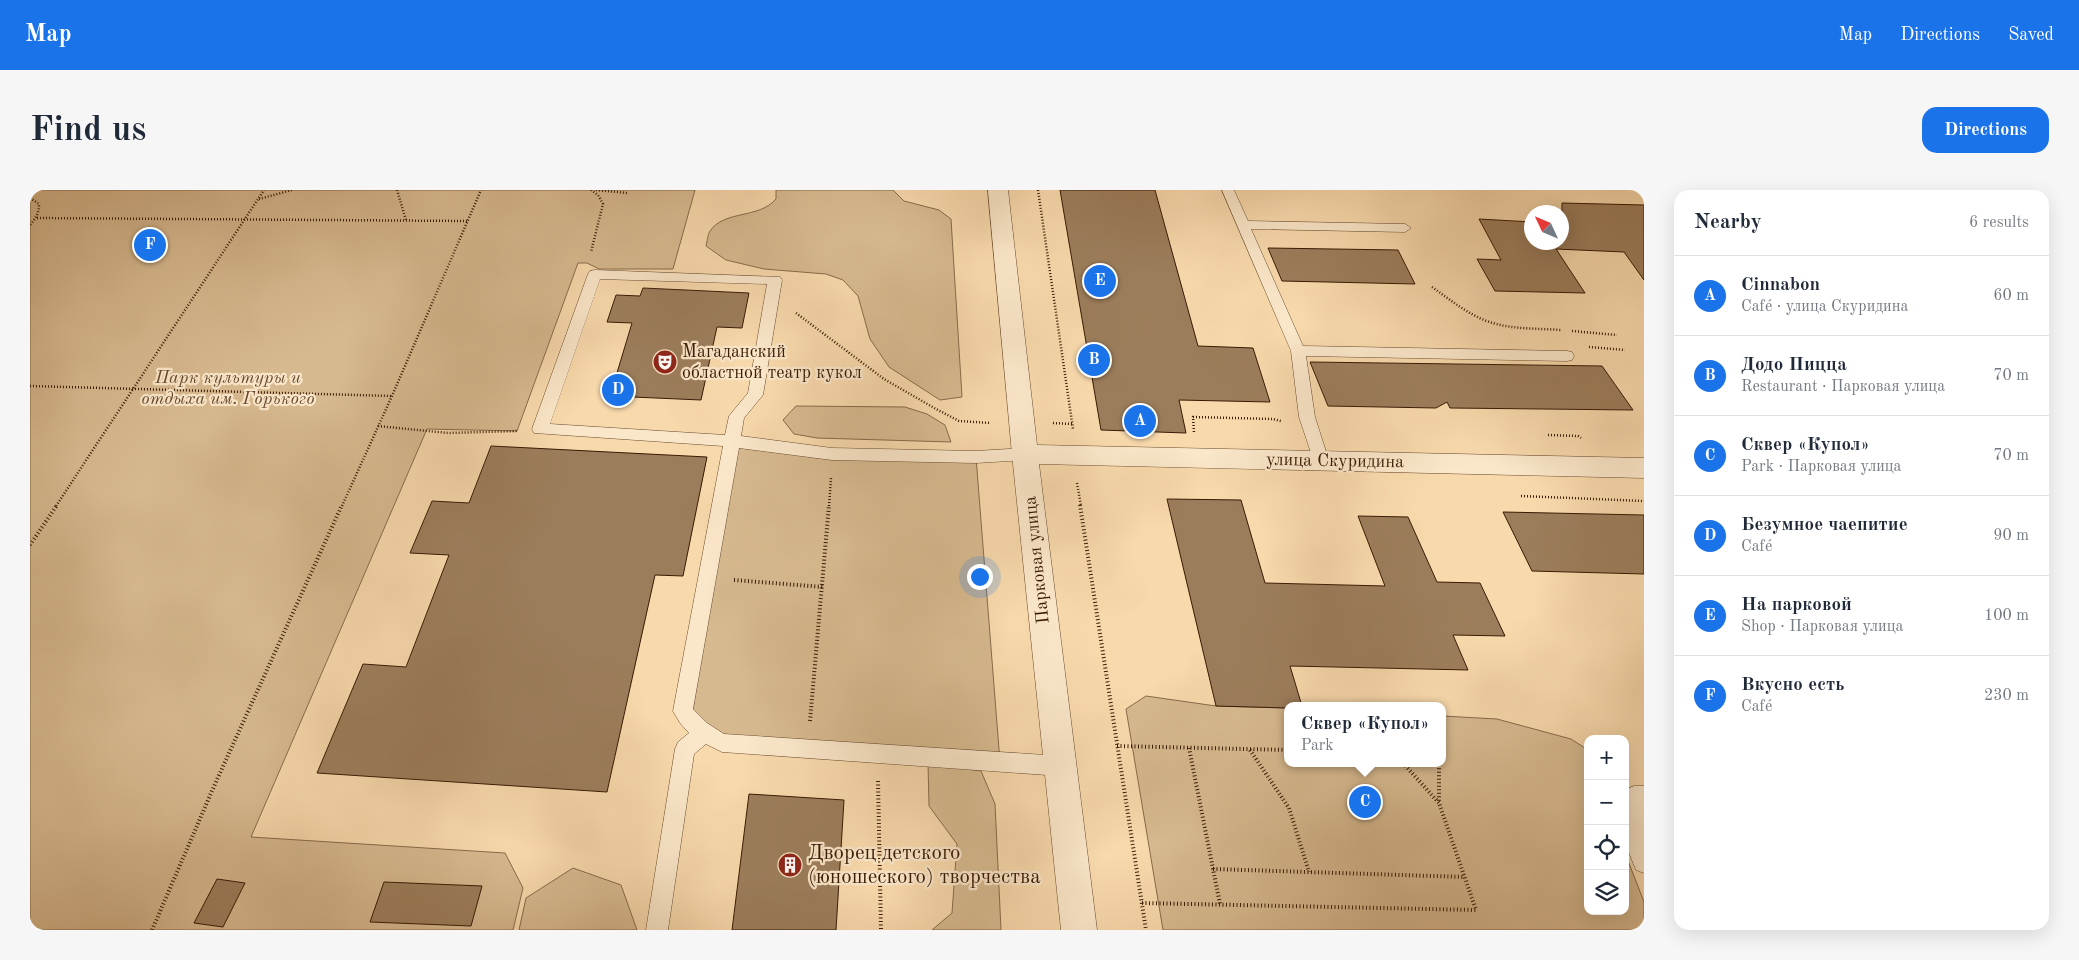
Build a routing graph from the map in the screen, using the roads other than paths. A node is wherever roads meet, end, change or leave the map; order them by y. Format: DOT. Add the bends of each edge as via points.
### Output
graph roads {
  1 [pos="998,190"];
  2 [pos="1228,190"];
  3 [pos="1242,225"];
  4 [pos="1405,228"];
  5 [pos="1298,351"];
  6 [pos="1567,356"];
  7 [pos="732,441"];
  8 [pos="1025,454"];
  9 [pos="1321,461"];
  10 [pos="1644,468"];
  11 [pos="704,733"];
  12 [pos="1061,766"];
  13 [pos="1644,796"];
  14 [pos="1644,862"];
  15 [pos="657,930"];
  16 [pos="1079,930"];
  1 -- 8 [label="street, Парковая улица"];
  2 -- 3 [label="lane"];
  3 -- 4 [label="lane"];
  3 -- 5 [label="lane"];
  5 -- 6 [label="lane"];
  5 -- 9 [label="lane" via="1307,417"];
  7 -- 7 [label="lane" via="737,416 755,395 775,280 596,274 540,429"];
  7 -- 8 [label="lane" via="832,454 976,457"];
  7 -- 11 [label="lane" via="683,711"];
  8 -- 9 [label="street, улица Скуридина"];
  8 -- 12 [label="street, Парковая улица"];
  9 -- 10 [label="street, улица Скуридина"];
  11 -- 12 [label="lane" via="722,743"];
  11 -- 15 [label="lane" via="685,749"];
  12 -- 16 [label="street, Парковая улица"];
  13 -- 14 [label="lane" via="1634,796 1634,838"];
}
